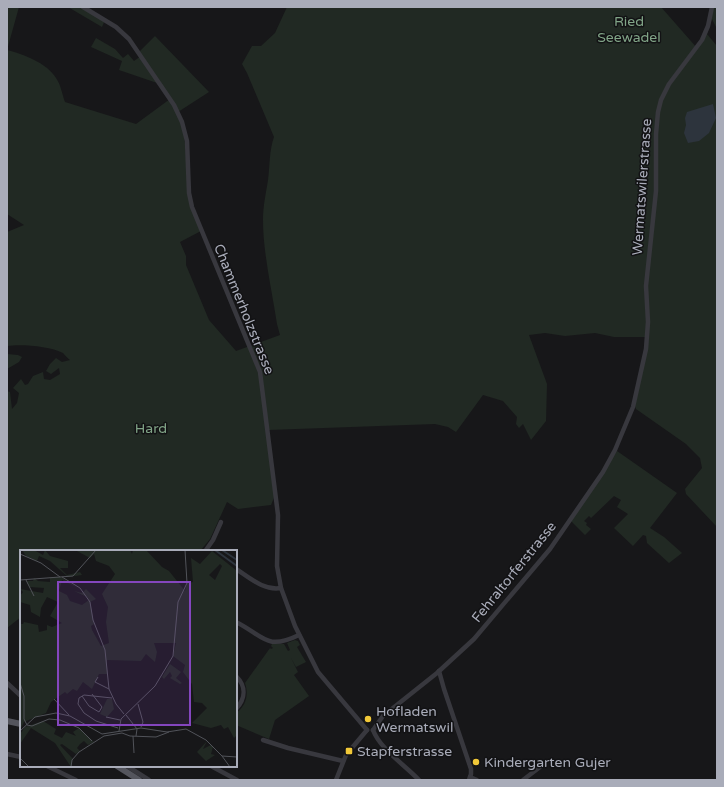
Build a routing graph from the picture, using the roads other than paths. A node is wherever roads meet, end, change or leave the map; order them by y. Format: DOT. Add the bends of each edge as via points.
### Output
graph roads {
  1 [pos="83,7"];
  2 [pos="712,7"];
  3 [pos="646,286"];
  4 [pos="221,522"];
  5 [pos="208,550"];
  6 [pos="237,570"];
  7 [pos="281,588"];
  8 [pos="237,623"];
  9 [pos="299,635"];
  10 [pos="439,671"];
  11 [pos="237,678"];
  12 [pos="7,683"];
  13 [pos="20,695"];
  14 [pos="237,708"];
  15 [pos="7,721"];
  16 [pos="20,724"];
  17 [pos="367,730"];
  18 [pos="373,730"];
  19 [pos="263,740"];
  20 [pos="7,754"];
  21 [pos="20,757"];
  22 [pos="343,761"];
  23 [pos="49,767"];
  24 [pos="120,767"];
  25 [pos="129,767"];
  26 [pos="213,767"];
  27 [pos="540,767"];
  28 [pos="470,779"];
  29 [pos="76,780"];
  30 [pos="139,780"];
  31 [pos="149,780"];
  32 [pos="237,780"];
  33 [pos="336,780"];
  34 [pos="419,780"];
  35 [pos="477,780"];
  36 [pos="523,780"];
  1 -- 7 [label="street, Chammerholzstrasse" via="116,27 129,39 170,99 182,122 188,150 189,193 192,207 260,372 277,506 277,566"];
  2 -- 3 [label="street, Wermatswilerstrasse" via="702,40 669,84 658,112 656,191"];
  3 -- 10 [label="street, Fehraltorferstrasse" via="648,329 643,365 633,407 610,461 541,560 474,639"];
  4 -- 5 [label="street"];
  6 -- 7 [label="street" via="266,588"];
  7 -- 9 [label="street, Chammerholzstrasse"];
  8 -- 9 [label="street" via="273,642"];
  9 -- 17 [label="street, Chammerholzstrasse" via="318,672"];
  10 -- 18 [label="street, Fehraltorferstrasse" via="383,716"];
  10 -- 28 [label="street" via="471,769"];
  11 -- 14 [label="street" via="244,691"];
  12 -- 13 [label="street"];
  15 -- 16 [label="main road"];
  17 -- 18 [label="street"];
  17 -- 22 [label="street"];
  18 -- 34 [label="street" via="391,754"];
  19 -- 22 [label="street"];
  20 -- 21 [label="street"];
  22 -- 33 [label="street"];
  23 -- 29 [label="street"];
  24 -- 30 [label="main road"];
  25 -- 31 [label="street"];
  26 -- 32 [label="street"];
  27 -- 36 [label="street"];
  28 -- 35 [label="street"];
}
